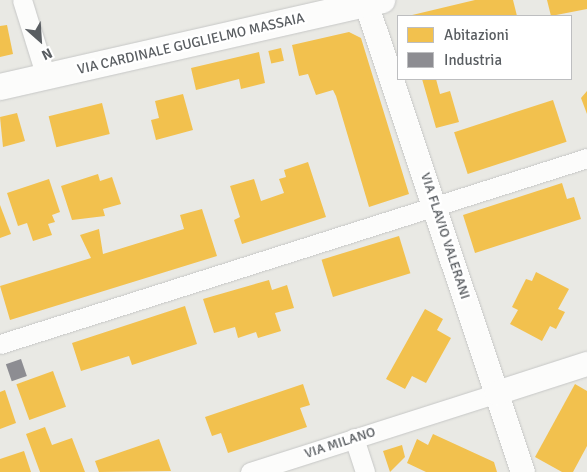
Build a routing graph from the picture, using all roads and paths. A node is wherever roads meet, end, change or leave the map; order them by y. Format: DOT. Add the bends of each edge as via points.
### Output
graph roads {
  1 [pos="22,0"];
  2 [pos="371,1"];
  3 [pos="46,77"];
  4 [pos="0,87"];
  5 [pos="587,158"];
  6 [pos="435,206"];
  7 [pos="0,344"];
  8 [pos="587,364"];
  9 [pos="497,393"];
  10 [pos="354,438"];
  11 [pos="250,472"];
  12 [pos="365,472"];
  13 [pos="523,472"];
  1 -- 3 [label="street"];
  2 -- 3 [label="main road, VIA CARDINALE GUGLIELMO MASSAIA"];
  2 -- 6 [label="street, VIA FLAVIO VALERANI"];
  3 -- 4 [label="main road, VIA CARDINALE GUGLIELMO MASSAIA"];
  5 -- 6 [label="street"];
  6 -- 7 [label="street"];
  6 -- 9 [label="street, VIA FLAVIO VALERANI"];
  8 -- 9 [label="street"];
  9 -- 10 [label="street, VIA MILANO"];
  9 -- 13 [label="street, VIA FLAVIO VALERANI"];
  10 -- 11 [label="street, VIA MILANO"];
  10 -- 12 [label="street"];
}
